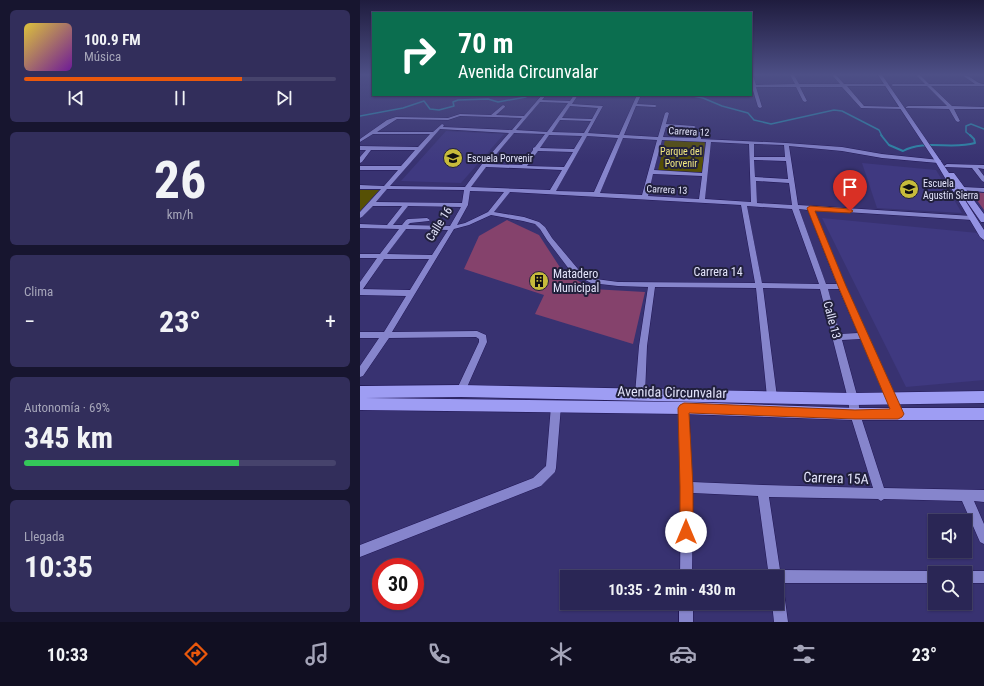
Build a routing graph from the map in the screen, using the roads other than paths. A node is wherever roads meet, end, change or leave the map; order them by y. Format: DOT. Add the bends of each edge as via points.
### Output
graph roads {
  1 [pos="536,104"];
  2 [pos="570,104"];
  3 [pos="759,104"];
  4 [pos="861,104"];
  5 [pos="902,104"];
  6 [pos="947,104"];
  7 [pos="636,105"];
  8 [pos="503,106"];
  9 [pos="655,106"];
  10 [pos="760,107"];
  11 [pos="905,108"];
  12 [pos="951,108"];
  13 [pos="984,108"];
  14 [pos="667,113"];
  15 [pos="493,116"];
  16 [pos="525,117"];
  17 [pos="448,119"];
  18 [pos="558,119"];
  19 [pos="593,120"];
  20 [pos="958,121"];
  21 [pos="664,125"];
  22 [pos="694,127"];
  23 [pos="438,128"];
  24 [pos="699,130"];
  25 [pos="513,131"];
  26 [pos="371,133"];
  27 [pos="433,133"];
  28 [pos="548,133"];
  29 [pos="585,134"];
  30 [pos="621,137"];
  31 [pos="661,139"];
  32 [pos="698,140"];
  33 [pos="360,141"];
  34 [pos="709,141"];
  35 [pos="751,143"];
  36 [pos="786,144"];
  37 [pos="930,145"];
  38 [pos="360,148"];
  39 [pos="370,148"];
  40 [pos="418,148"];
  41 [pos="535,149"];
  42 [pos="576,151"];
  43 [pos="750,158"];
  44 [pos="788,159"];
  45 [pos="360,161"];
  46 [pos="938,161"];
  47 [pos="484,165"];
  48 [pos="524,166"];
  49 [pos="947,166"];
  50 [pos="361,167"];
  51 [pos="974,167"];
  52 [pos="984,167"];
  53 [pos="404,168"];
  54 [pos="565,169"];
  55 [pos="652,172"];
  56 [pos="705,175"];
  57 [pos="753,179"];
  58 [pos="790,180"];
  59 [pos="984,180"];
  60 [pos="360,187"];
  61 [pos="387,187"];
  62 [pos="467,188"];
  63 [pos="963,189"];
  64 [pos="509,190"];
  65 [pos="984,190"];
  66 [pos="553,191"];
  67 [pos="596,195"];
  68 [pos="644,198"];
  69 [pos="702,201"];
  70 [pos="371,204"];
  71 [pos="407,204"];
  72 [pos="744,204"];
  73 [pos="754,204"];
  74 [pos="465,205"];
  75 [pos="795,205"];
  76 [pos="810,208"];
  77 [pos="490,213"];
  78 [pos="360,216"];
  79 [pos="972,218"];
  80 [pos="984,219"];
  81 [pos="427,220"];
  82 [pos="406,224"];
  83 [pos="360,226"];
  84 [pos="388,227"];
  85 [pos="452,228"];
  86 [pos="806,236"];
  87 [pos="822,237"];
  88 [pos="984,237"];
  89 [pos="360,256"];
  90 [pos="383,257"];
  91 [pos="432,257"];
  92 [pos="652,284"];
  93 [pos="759,285"];
  94 [pos="823,286"];
  95 [pos="842,286"];
  96 [pos="360,287"];
  97 [pos="360,292"];
  98 [pos="411,293"];
  99 [pos="360,335"];
  100 [pos="386,335"];
  101 [pos="864,336"];
  102 [pos="837,337"];
  103 [pos="360,373"];
  104 [pos="360,392"];
  105 [pos="461,392"];
  106 [pos="640,394"];
  107 [pos="772,396"];
  108 [pos="984,397"];
  109 [pos="892,398"];
  110 [pos="853,399"];
  111 [pos="360,404"];
  112 [pos="556,406"];
  113 [pos="684,408"];
  114 [pos="855,414"];
  115 [pos="898,414"];
  116 [pos="984,414"];
  117 [pos="687,487"];
  118 [pos="763,491"];
  119 [pos="881,494"];
  120 [pos="965,495"];
  121 [pos="984,496"];
  122 [pos="984,538"];
  123 [pos="360,551"];
  124 [pos="686,570"];
  125 [pos="774,570"];
  126 [pos="784,577"];
  127 [pos="928,577"];
  128 [pos="972,577"];
  129 [pos="984,577"];
  130 [pos="686,610"];
  131 [pos="779,610"];
  132 [pos="686,622"];
  133 [pos="781,622"];
  1 -- 16 [label="street, Calle 16"];
  2 -- 18 [label="street"];
  2 -- 19 [label="street" via="600,106"];
  3 -- 10 [label="street"];
  4 -- 11 [label="street" via="863,107"];
  5 -- 11 [label="main road"];
  6 -- 12 [label="street"];
  7 -- 9 [label="street"];
  7 -- 30 [label="street"];
  8 -- 15 [label="street"];
  11 -- 12 [label="street"];
  11 -- 37 [label="main road"];
  12 -- 13 [label="street"];
  12 -- 20 [label="street"];
  14 -- 21 [label="street"];
  15 -- 16 [label="street"];
  15 -- 17 [label="street" via="460,115"];
  16 -- 25 [label="street, Calle 16"];
  17 -- 23 [label="street"];
  17 -- 26 [label="street" via="392,119"];
  18 -- 19 [label="street"];
  18 -- 28 [label="street"];
  19 -- 29 [label="street"];
  21 -- 22 [label="street"];
  21 -- 31 [label="street"];
  23 -- 25 [label="street, Carrera 12"];
  23 -- 27 [label="street"];
  24 -- 32 [label="street"];
  25 -- 28 [label="street, Carrera 12"];
  25 -- 47 [label="street, Calle 16"];
  26 -- 27 [label="street"];
  26 -- 33 [label="street"];
  27 -- 40 [label="street"];
  28 -- 29 [label="street, Carrera 12"];
  28 -- 41 [label="street"];
  29 -- 30 [label="street, Carrera 12"];
  29 -- 42 [label="street"];
  30 -- 31 [label="street, Carrera 12"];
  30 -- 67 [label="street"];
  31 -- 32 [label="street, Carrera 12"];
  31 -- 55 [label="street"];
  32 -- 34 [label="street, Carrera 12"];
  34 -- 35 [label="street, Carrera 12"];
  34 -- 56 [label="street"];
  35 -- 36 [label="street, Carrera 12"];
  35 -- 43 [label="street"];
  36 -- 44 [label="street, Calle 13"];
  36 -- 46 [label="street, Carrera 12"];
  37 -- 46 [label="main road"];
  37 -- 49 [label="main road"];
  38 -- 39 [label="street"];
  39 -- 40 [label="street"];
  39 -- 45 [label="street"];
  40 -- 53 [label="street"];
  41 -- 42 [label="street"];
  41 -- 48 [label="street"];
  42 -- 54 [label="street"];
  43 -- 44 [label="street"];
  43 -- 57 [label="street"];
  44 -- 58 [label="street, Calle 13"];
  46 -- 79 [label="main road"];
  47 -- 48 [label="street"];
  47 -- 62 [label="street, Calle 16"];
  48 -- 54 [label="street"];
  49 -- 51 [label="street"];
  49 -- 63 [label="main road"];
  50 -- 53 [label="street"];
  51 -- 52 [label="street"];
  51 -- 59 [label="street"];
  53 -- 61 [label="street"];
  54 -- 66 [label="street"];
  55 -- 56 [label="street"];
  55 -- 68 [label="street"];
  56 -- 69 [label="street"];
  57 -- 58 [label="street"];
  57 -- 73 [label="street"];
  58 -- 75 [label="street, Calle 13"];
  60 -- 61 [label="street, Carrera 13"];
  61 -- 62 [label="street, Carrera 13"];
  61 -- 70 [label="street"];
  62 -- 64 [label="street, Carrera 13"];
  62 -- 74 [label="street, Calle 16"];
  63 -- 65 [label="street"];
  63 -- 80 [label="main road"];
  64 -- 66 [label="street, Carrera 13"];
  64 -- 77 [label="street"];
  66 -- 67 [label="street, Carrera 13"];
  67 -- 68 [label="street, Carrera 13"];
  68 -- 69 [label="street, Carrera 13"];
  69 -- 72 [label="street, Carrera 13"];
  70 -- 71 [label="street"];
  70 -- 78 [label="street"];
  71 -- 74 [label="street"];
  71 -- 84 [label="street"];
  72 -- 73 [label="street, Carrera 13"];
  72 -- 93 [label="street"];
  73 -- 75 [label="street, Carrera 13"];
  74 -- 85 [label="street, Calle 16"];
  75 -- 76 [label="street, Carrera 13"];
  75 -- 86 [label="street, Calle 13"];
  76 -- 79 [label="street, Carrera 13"];
  76 -- 87 [label="street, Calle 13"];
  77 -- 85 [label="street" via="478,220"];
  77 -- 92 [label="street, Carrera 14" via="524,218 537,223 544,228 575,271 594,281"];
  79 -- 88 [label="main road"];
  81 -- 82 [label="street"];
  82 -- 84 [label="street"];
  82 -- 85 [label="street"];
  82 -- 90 [label="street"];
  83 -- 84 [label="street"];
  85 -- 91 [label="street, Calle 16"];
  86 -- 87 [label="street"];
  86 -- 94 [label="street, Calle 13"];
  87 -- 95 [label="street, Calle 13"];
  89 -- 90 [label="street"];
  90 -- 91 [label="street"];
  90 -- 96 [label="street"];
  91 -- 98 [label="street, Calle 16"];
  92 -- 93 [label="street, Carrera 14"];
  92 -- 106 [label="street"];
  93 -- 94 [label="street, Carrera 14"];
  93 -- 107 [label="street"];
  94 -- 95 [label="street, Carrera 14"];
  94 -- 102 [label="street, Calle 13"];
  95 -- 101 [label="street, Calle 13"];
  97 -- 98 [label="street"];
  98 -- 100 [label="street, Calle 16"];
  99 -- 100 [label="street"];
  100 -- 103 [label="street, Calle 16"];
  100 -- 105 [label="street" via="477,334 483,337"];
  101 -- 102 [label="street"];
  101 -- 109 [label="street, Calle 13"];
  102 -- 110 [label="street, Calle 13"];
  104 -- 105 [label="highway, Avenida Circunvalar"];
  105 -- 106 [label="highway, Avenida Circunvalar"];
  106 -- 107 [label="highway, Avenida Circunvalar"];
  107 -- 110 [label="highway, Avenida Circunvalar"];
  108 -- 109 [label="highway, Avenida Circunvalar"];
  109 -- 110 [label="highway, Avenida Circunvalar"];
  109 -- 115 [label="street, Calle 13"];
  110 -- 114 [label="street, Calle 13"];
  111 -- 112 [label="highway, Avenida Circunvalar"];
  112 -- 113 [label="highway, Avenida Circunvalar"];
  112 -- 123 [label="street" via="551,468 537,482"];
  113 -- 114 [label="highway, Avenida Circunvalar"];
  113 -- 117 [label="street"];
  114 -- 115 [label="highway, Avenida Circunvalar"];
  114 -- 119 [label="street, Calle 13"];
  115 -- 116 [label="highway, Avenida Circunvalar"];
  117 -- 118 [label="street, Carrera 15A"];
  117 -- 124 [label="street"];
  118 -- 119 [label="street, Carrera 15A"];
  118 -- 125 [label="street"];
  119 -- 120 [label="street, Carrera 15A"];
  120 -- 121 [label="street, Carrera 15A"];
  120 -- 122 [label="street"];
  126 -- 127 [label="street"];
  128 -- 129 [label="street"];
  130 -- 132 [label="street"];
  131 -- 133 [label="street"];
}
